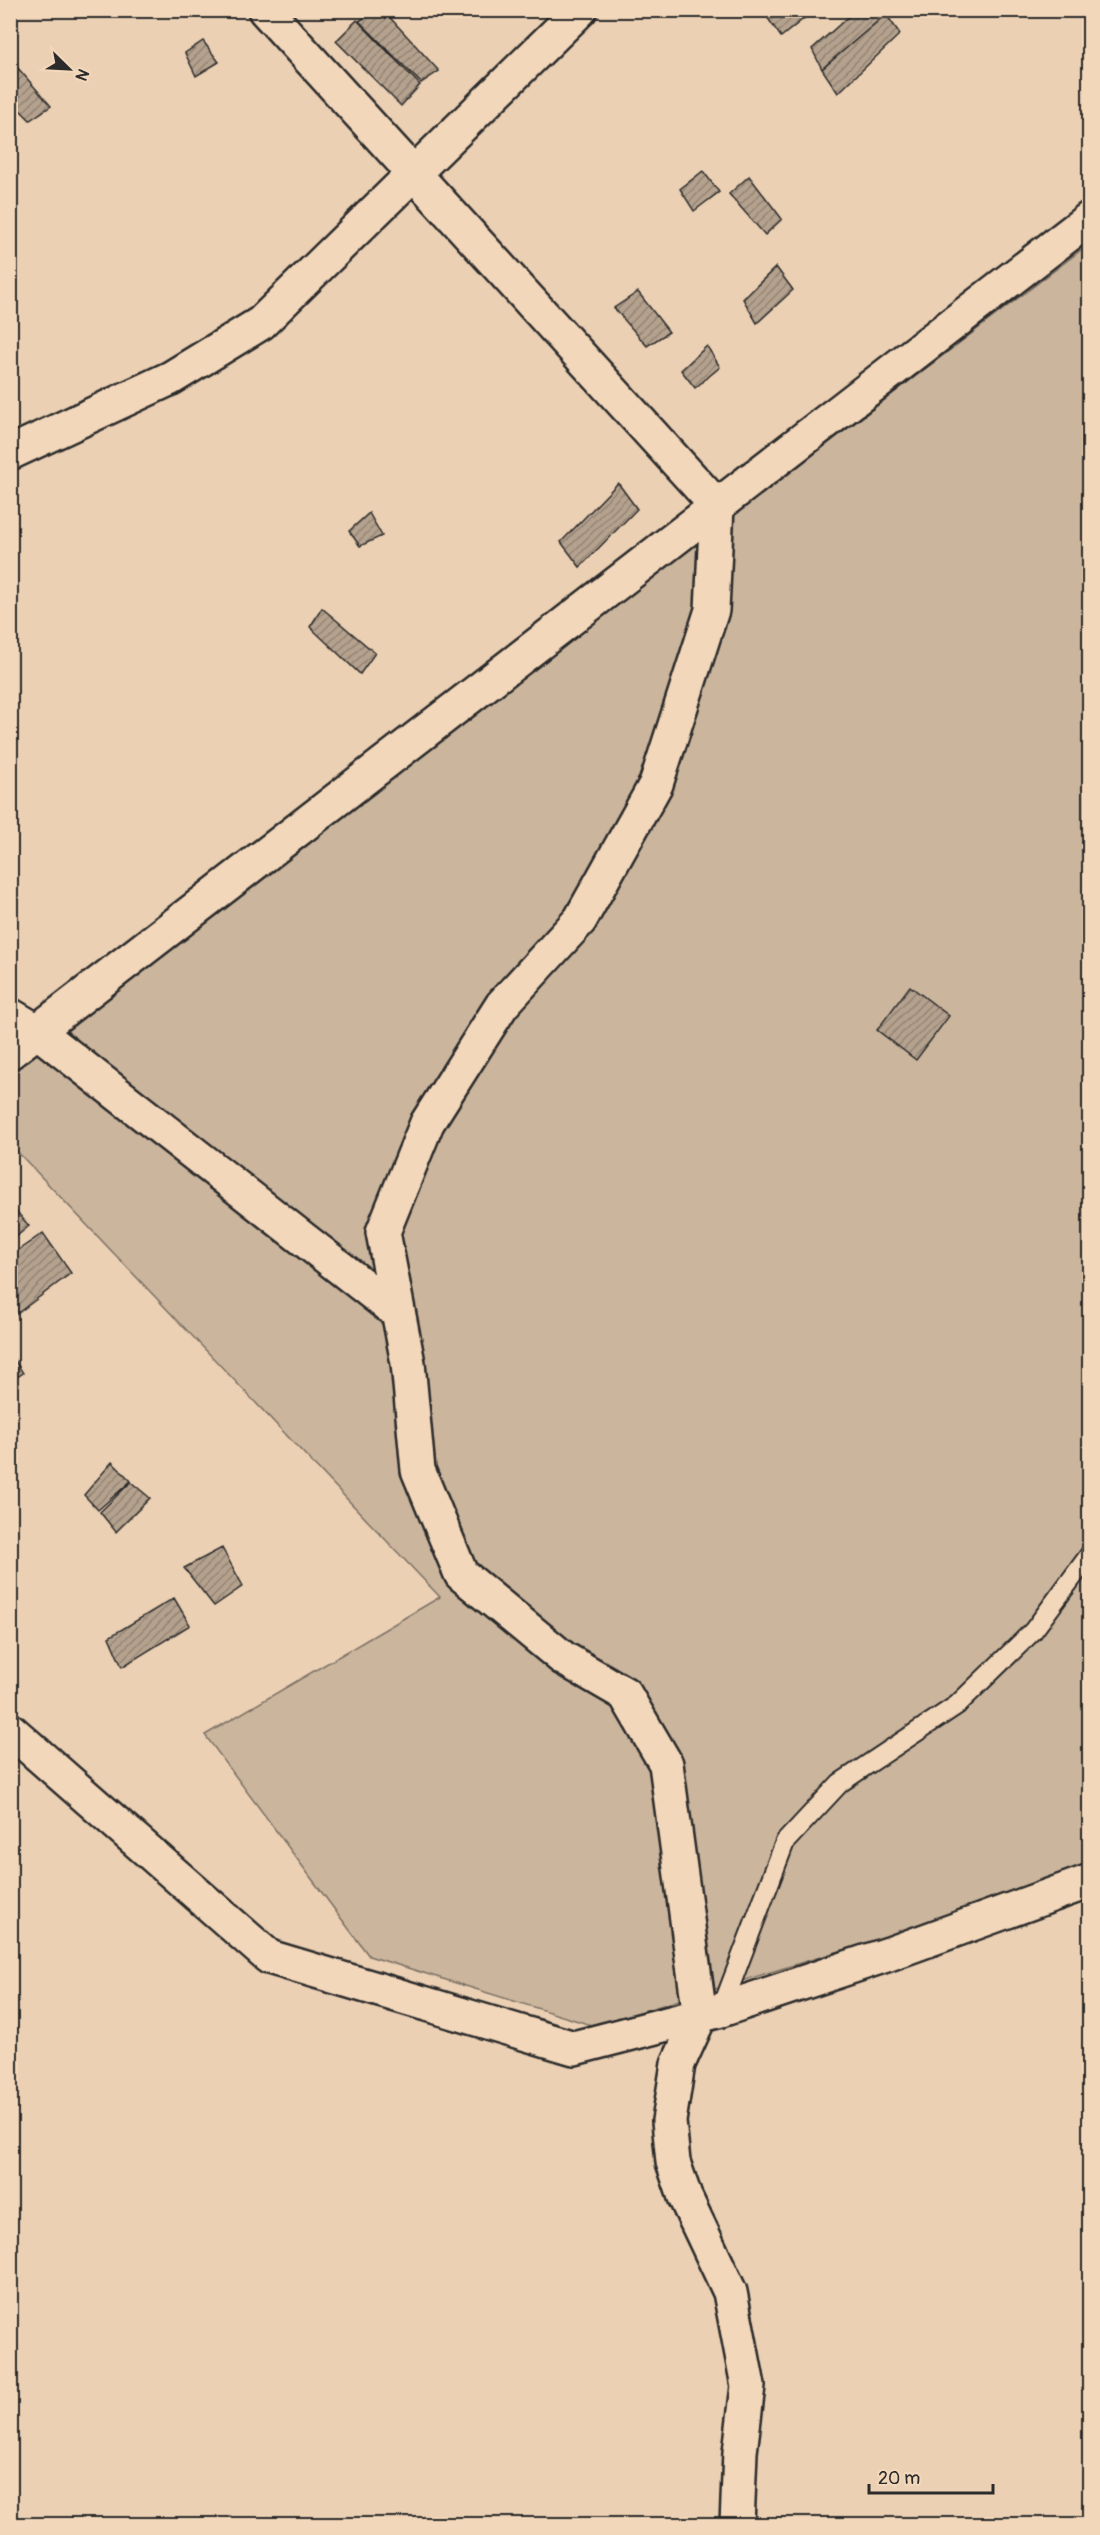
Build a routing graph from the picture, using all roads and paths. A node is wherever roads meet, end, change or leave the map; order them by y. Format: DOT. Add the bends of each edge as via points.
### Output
graph roads {
  1 [pos="265,10"];
  2 [pos="580,10"];
  3 [pos="414,173"];
  4 [pos="1089,218"];
  5 [pos="10,453"];
  6 [pos="717,506"];
  7 [pos="24,1023"];
  8 [pos="10,1052"];
  9 [pos="398,1313"];
  10 [pos="1089,1554"];
  11 [pos="10,1730"];
  12 [pos="1089,1881"];
  13 [pos="711,2013"];
  14 [pos="737,2524"];
  1 -- 3 [label="street"];
  2 -- 3 [label="street"];
  3 -- 5 [label="street" via="261,323 171,378"];
  3 -- 6 [label="street"];
  4 -- 6 [label="street"];
  6 -- 7 [label="street"];
  6 -- 9 [label="street" via="712,610 656,784 580,920 502,1005 428,1123 382,1232"];
  7 -- 8 [label="street"];
  7 -- 9 [label="street"];
  9 -- 13 [label="street" via="408,1363 418,1470 461,1574 564,1658 625,1694 666,1764"];
  10 -- 13 [label="lane" via="1033,1631 957,1705 840,1783 785,1842"];
  11 -- 13 [label="street" via="269,1957 574,2048"];
  12 -- 13 [label="street" via="890,1954"];
  13 -- 14 [label="street" via="678,2064 669,2121 673,2162 685,2197 730,2292 748,2386"];
}
